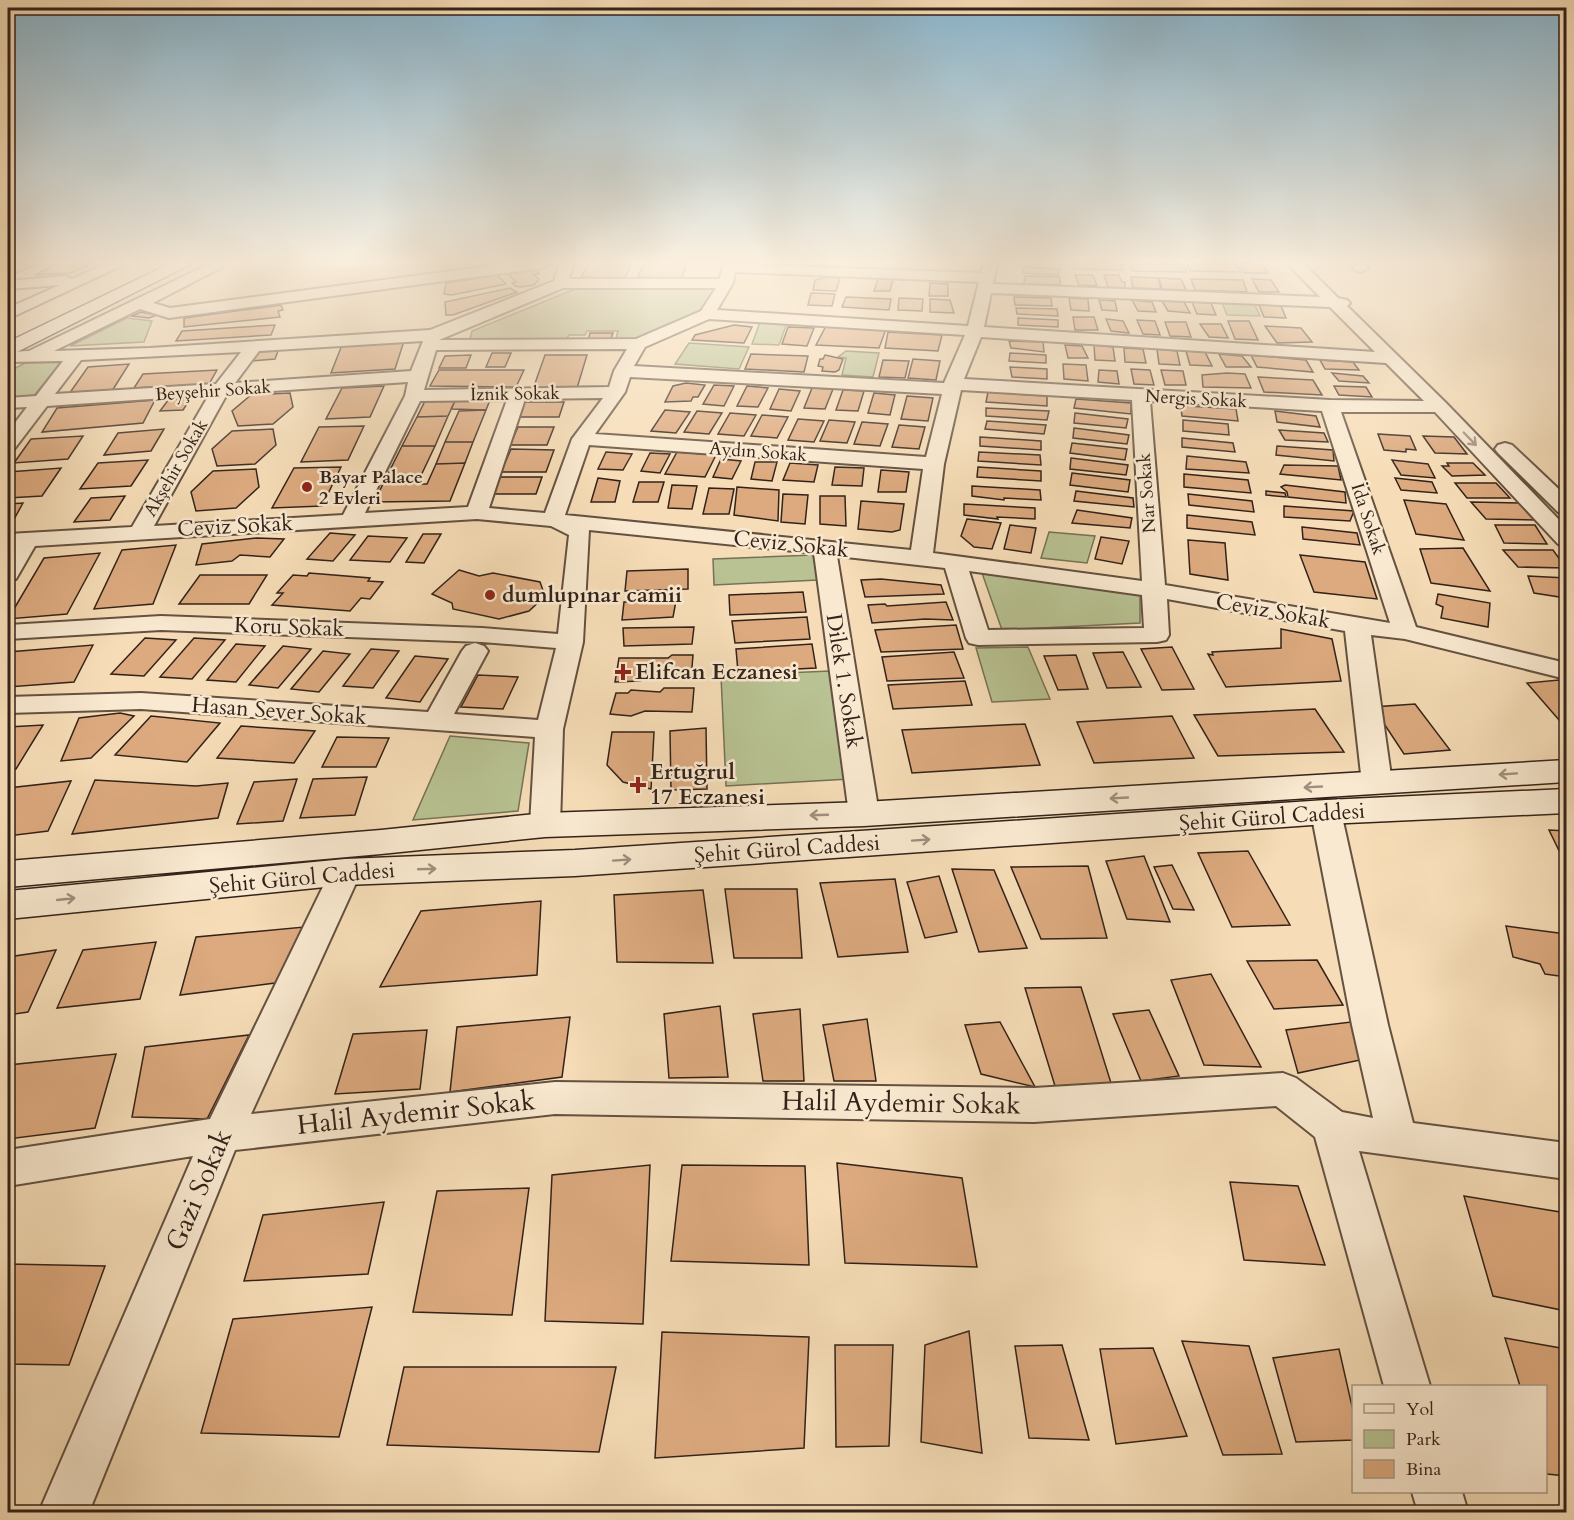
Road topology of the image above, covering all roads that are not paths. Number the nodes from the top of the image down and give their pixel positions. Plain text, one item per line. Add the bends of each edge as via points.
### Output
1 (35, 335) edge
2 (75, 335) edge
3 (158, 335) edge
4 (443, 335) edge
5 (659, 335) edge
6 (973, 335) edge
7 (1048, 335) edge
8 (1366, 335) edge
9 (1388, 335) edge
10 (431, 340) junction
11 (638, 344) junction
12 (254, 346) junction
13 (8, 348) edge
14 (150, 353) junction
15 (30, 356) junction
16 (8, 357) edge
17 (75, 357) junction
18 (1388, 358) junction
19 (8, 368) edge
20 (622, 371) junction
21 (418, 376) junction
22 (952, 386) junction
23 (220, 391) junction
24 (616, 393) junction
25 (518, 394) junction
26 (414, 396) junction
27 (1141, 396) junction
28 (41, 402) junction
29 (8, 403) edge
30 (1330, 406) junction
31 (1440, 407) junction
32 (582, 439) junction
33 (8, 444) edge
34 (934, 464) junction
35 (1566, 507) edge
36 (477, 513) junction
37 (553, 519) junction
38 (351, 520) junction
39 (140, 532) junction
40 (1566, 539) edge
41 (18, 540) edge
42 (824, 547) junction
43 (921, 558) junction
44 (955, 564) junction
45 (8, 574) edge
46 (1154, 590) junction
47 (1357, 626) junction
48 (8, 632) edge
49 (1405, 632) junction
50 (570, 642) junction
51 (475, 651) dead end
52 (1566, 671) edge
53 (8, 705) edge
54 (436, 723) junction
55 (549, 729) junction
56 (1566, 771) edge
57 (1377, 783) junction
58 (1566, 801) edge
59 (1326, 813) junction
60 (864, 814) junction
61 (545, 825) junction
62 (542, 865) junction
63 (345, 872) junction
64 (8, 874) edge
65 (8, 905) edge
66 (1332, 1127) junction
67 (222, 1134) junction
68 (1397, 1138) junction
69 (1566, 1161) edge
70 (8, 1168) edge
71 (1407, 1385) edge
72 (1438, 1493) edge
73 (64, 1512) edge
74 (1443, 1512) edge

1 - 13 main road
2 - 15 street
3 - 14 street
4 - 10 street
5 - 11 street
6 - 22 street
7 - 18 street
8 - 18 street
9 - 35 street
10 - 11 street
10 - 12 street
10 - 21 street
11 - 20 street
12 - 14 street
12 - 23 street, Akşehir Sokak
14 - 17 street
15 - 16 street
15 - 17 street
15 - 19 street
17 - 28 street
18 - 31 street
20 - 22 street, Nergis Sokak
20 - 24 street
21 - 23 street, Beyşehir Sokak
21 - 26 street
22 - 27 street, Nergis Sokak
22 - 34 street
23 - 28 street, Beyşehir Sokak
23 - 39 street, Akşehir Sokak
24 - 25 street, İznik Sokak
24 - 32 street
25 - 26 street, İznik Sokak
25 - 36 street
26 - 38 street
27 - 30 street, Nergis Sokak
27 - 46 street, Nar Sokak
28 - 29 street, Beyşehir Sokak
28 - 33 street
30 - 31 street, Nergis Sokak
30 - 49 street, İda Sokak
31 -> 40 street
32 - 34 street, Aydın Sokak
32 - 37 street
34 - 43 street
36 - 37 street, Ceviz Sokak
36 - 38 street, Ceviz Sokak
37 - 42 street, Ceviz Sokak
37 - 50 street via 580,532
38 - 39 street, Ceviz Sokak
39 - 41 street, Ceviz Sokak
41 - 45 street
42 - 43 street, Ceviz Sokak
42 - 60 street, Dilek 1. Sokak
43 - 44 street, Ceviz Sokak
44 - 46 street, Ceviz Sokak
44 - 46 street, Nar Sokak via 978,638 1157,635
46 - 47 street, Ceviz Sokak
47 - 49 street, Ceviz Sokak
47 - 57 street
48 - 50 street, Koru Sokak via 161,622
49 - 52 street, Ceviz Sokak
50 - 55 street
51 - 54 street
53 - 54 street, Hasan Sever Sokak via 141,701
54 - 55 street, Hasan Sever Sokak
55 - 61 street
56 -> 57 main road, Şehit Gürol Caddesi
57 -> 60 main road, Şehit Gürol Caddesi
58 - 59 main road, Şehit Gürol Caddesi
62 -> 59 main road, Şehit Gürol Caddesi
59 - 68 street
60 -> 61 main road, Şehit Gürol Caddesi
61 - 62 main road
61 - 64 main road, Şehit Gürol Caddesi
63 -> 62 main road, Şehit Gürol Caddesi
65 -> 63 main road, Şehit Gürol Caddesi
63 - 67 street, Gazi Sokak
66 - 67 street, Halil Aydemir Sokak via 1283,1089 1034,1105 555,1098
66 - 68 street, Halil Aydemir Sokak
66 - 71 street
67 - 70 street, Halil Aydemir Sokak
67 - 73 street, Gazi Sokak
68 - 69 street, Halil Aydemir Sokak
72 - 74 street

